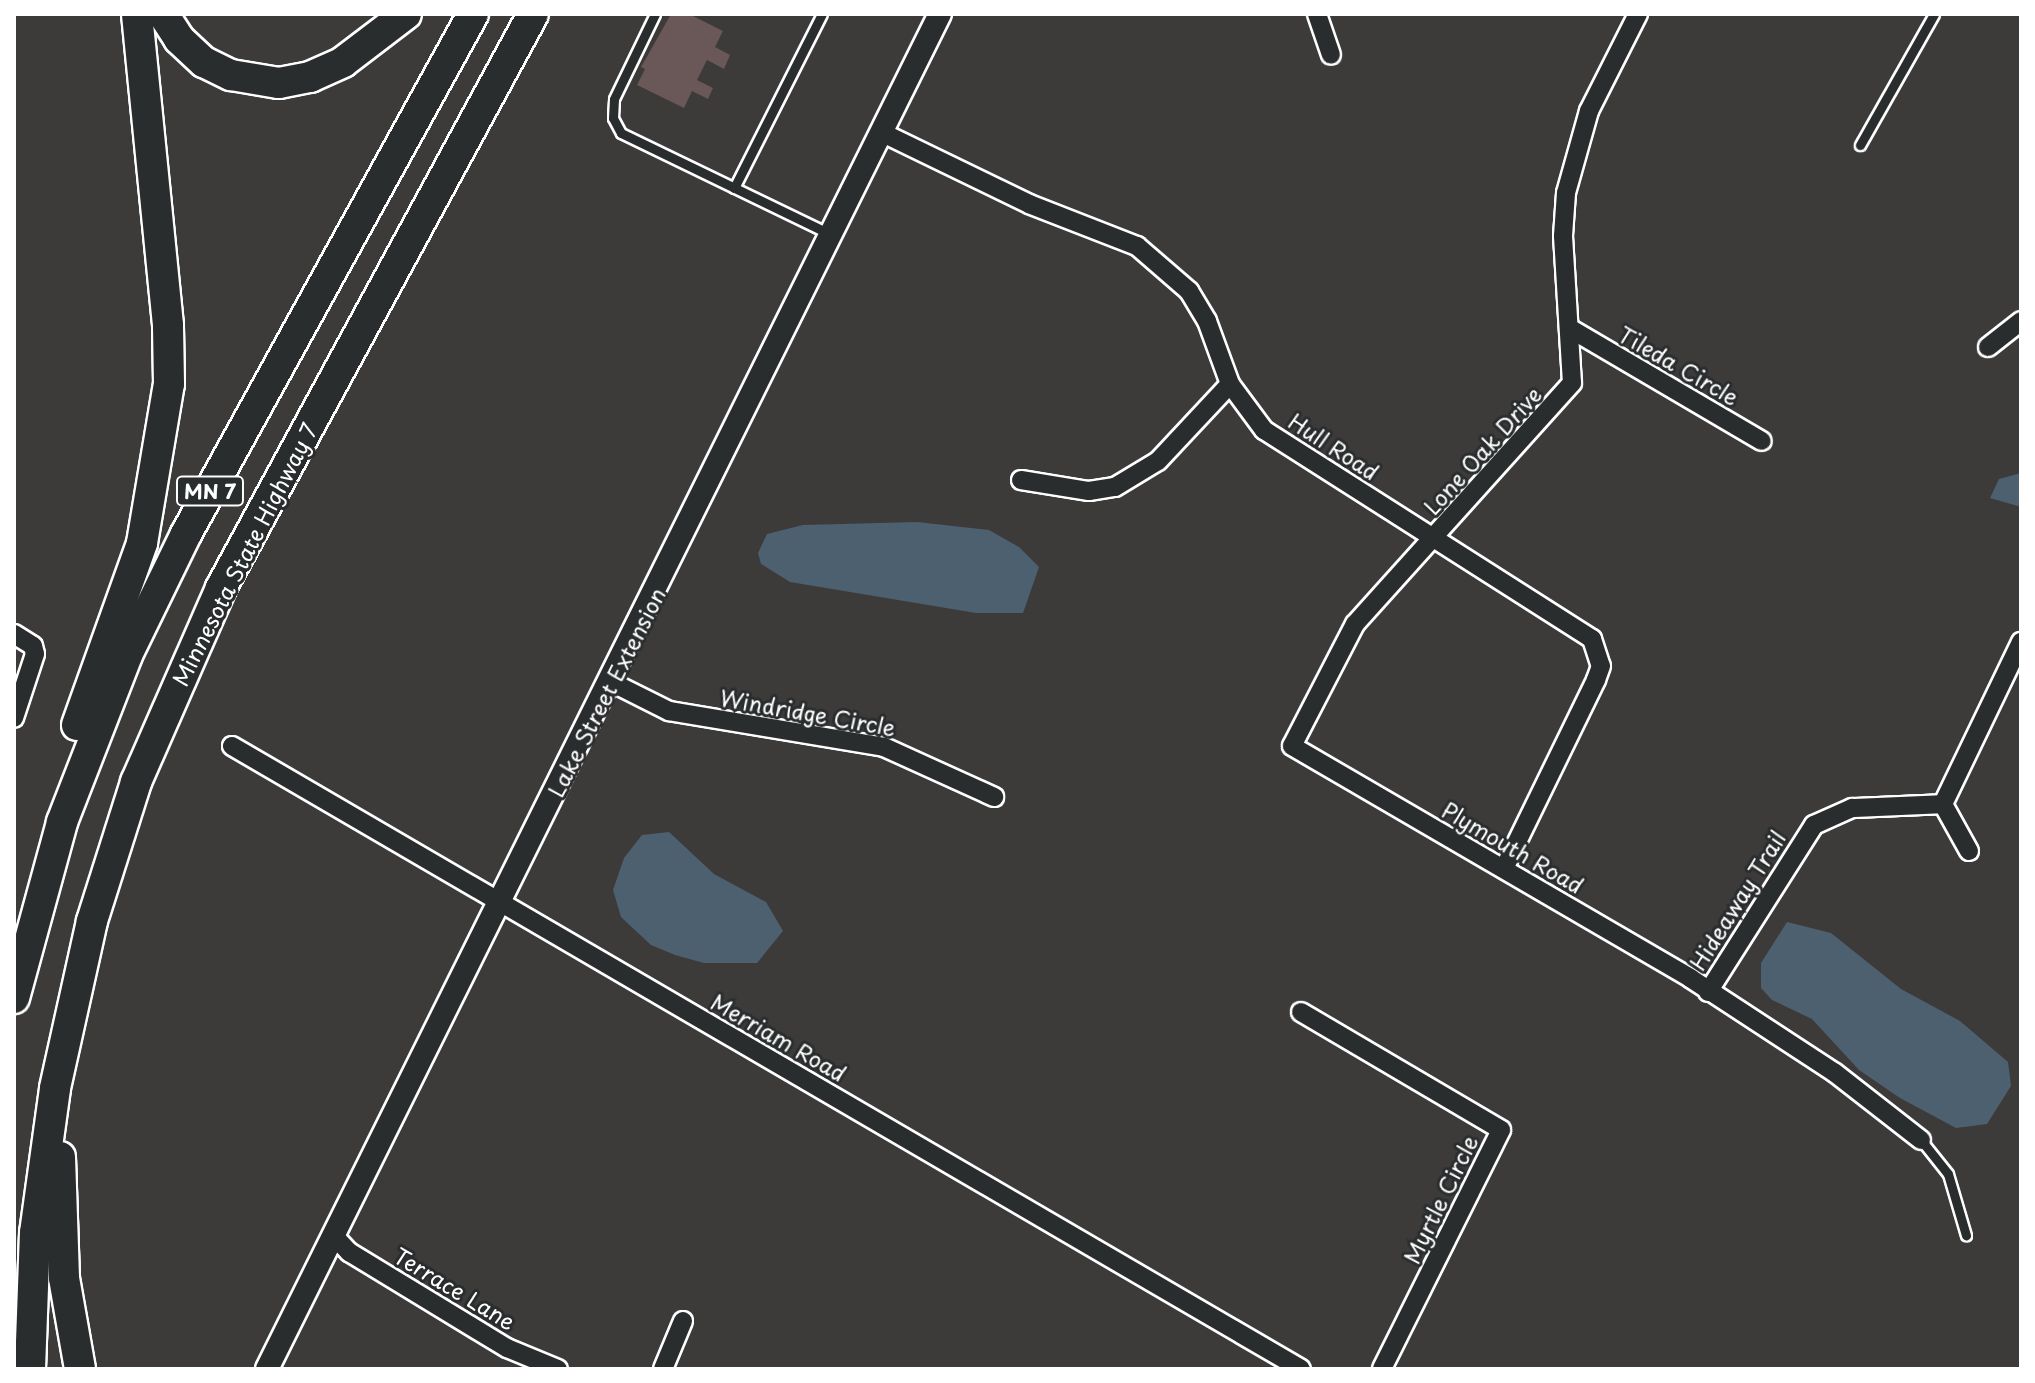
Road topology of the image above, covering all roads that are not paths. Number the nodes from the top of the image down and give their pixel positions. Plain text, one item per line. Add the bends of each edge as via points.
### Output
1 (137, 14) edge
2 (163, 14) edge
3 (406, 14) edge
4 (473, 14) edge
5 (533, 14) edge
6 (545, 14) edge
7 (655, 14) edge
8 (822, 14) edge
9 (1317, 14) edge
10 (1638, 14) edge
11 (1934, 14) edge
12 (938, 15) edge
13 (1331, 55) dead end
14 (883, 133) junction
15 (1860, 145) dead end
16 (457, 158) junction
17 (734, 188) junction
18 (832, 235) junction
19 (2021, 321) edge
20 (1571, 329) junction
21 (1988, 347) dead end
22 (1230, 384) junction
23 (1762, 441) dead end
24 (1021, 480) dead end
25 (1435, 538) junction
26 (14, 634) edge
27 (2021, 642) edge
28 (611, 682) junction
29 (14, 718) edge
30 (232, 746) dead end
31 (1292, 746) joint
32 (994, 797) dead end
33 (1943, 804) junction
34 (1969, 851) dead end
35 (1504, 869) junction
36 (500, 904) junction
37 (16, 985) edge
38 (76, 986) junction
39 (1708, 992) junction
40 (1301, 1012) dead end
41 (1921, 1140) joint
42 (1966, 1235) dead end
43 (335, 1237) junction
44 (683, 1321) dead end
45 (30, 1369) edge
46 (80, 1369) edge
47 (267, 1369) edge
48 (558, 1369) edge
49 (663, 1369) edge
50 (1301, 1369) edge
51 (1382, 1369) edge

1 - 37 highway via 168,325 166,415 142,543 49,814
2 - 3 highway via 179,39 204,62 231,75 279,83 343,62
4 - 37 highway, MN 7 via 138,632 76,779
5 - 16 highway, Minnesota State Highway 7 / MN 7
6 - 16 highway
7 - 17 lane via 614,99 613,118 621,133
8 - 17 lane
9 - 13 street
10 - 20 street, Lone Oak Drive via 1589,111 1572,166 1563,236
11 - 15 lane
12 - 14 street, Lake Street Extension
14 - 18 street, Lake Street Extension
14 - 22 street, Hull Road via 1029,204 1137,246 1165,266 1207,321
16 - 38 highway, Minnesota State Highway 7 / MN 7 via 184,665 110,859
17 - 18 lane
18 - 28 street, Lake Street Extension
19 - 21 street
20 - 23 street, Tileda Circle
20 - 25 street, Lone Oak Drive via 1575,367 1564,396
22 - 24 street via 1158,461 1127,482 1089,491
22 - 25 street, Hull Road via 1264,430
25 - 31 street, Lone Oak Drive via 1355,624
25 - 35 street, Hull Road via 1582,629 1599,651 1596,680
26 - 29 street via 33,646 35,654
27 - 33 street
28 - 32 street, Windridge Circle via 669,711 884,747
28 - 36 street, Lake Street Extension
30 - 36 street, Merriam Road
31 - 35 street, Plymouth Road
33 - 34 street
33 - 39 street, Hideaway Trail via 1852,808 1814,825
35 - 39 street, Plymouth Road
36 - 43 street, Lake Street Extension
36 - 50 street, Merriam Road
38 - 45 highway, Minnesota State Highway 7 / MN 7 via 44,1156
38 - 46 highway via 60,1186 64,1278
39 - 41 street, Plymouth Road via 1835,1073
40 - 51 street, Myrtle Circle via 1501,1130
41 - 42 lane via 1948,1174
43 - 47 street, Lake Street Extension
43 - 48 street, Terrace Lane via 349,1252 507,1348
44 - 49 street

